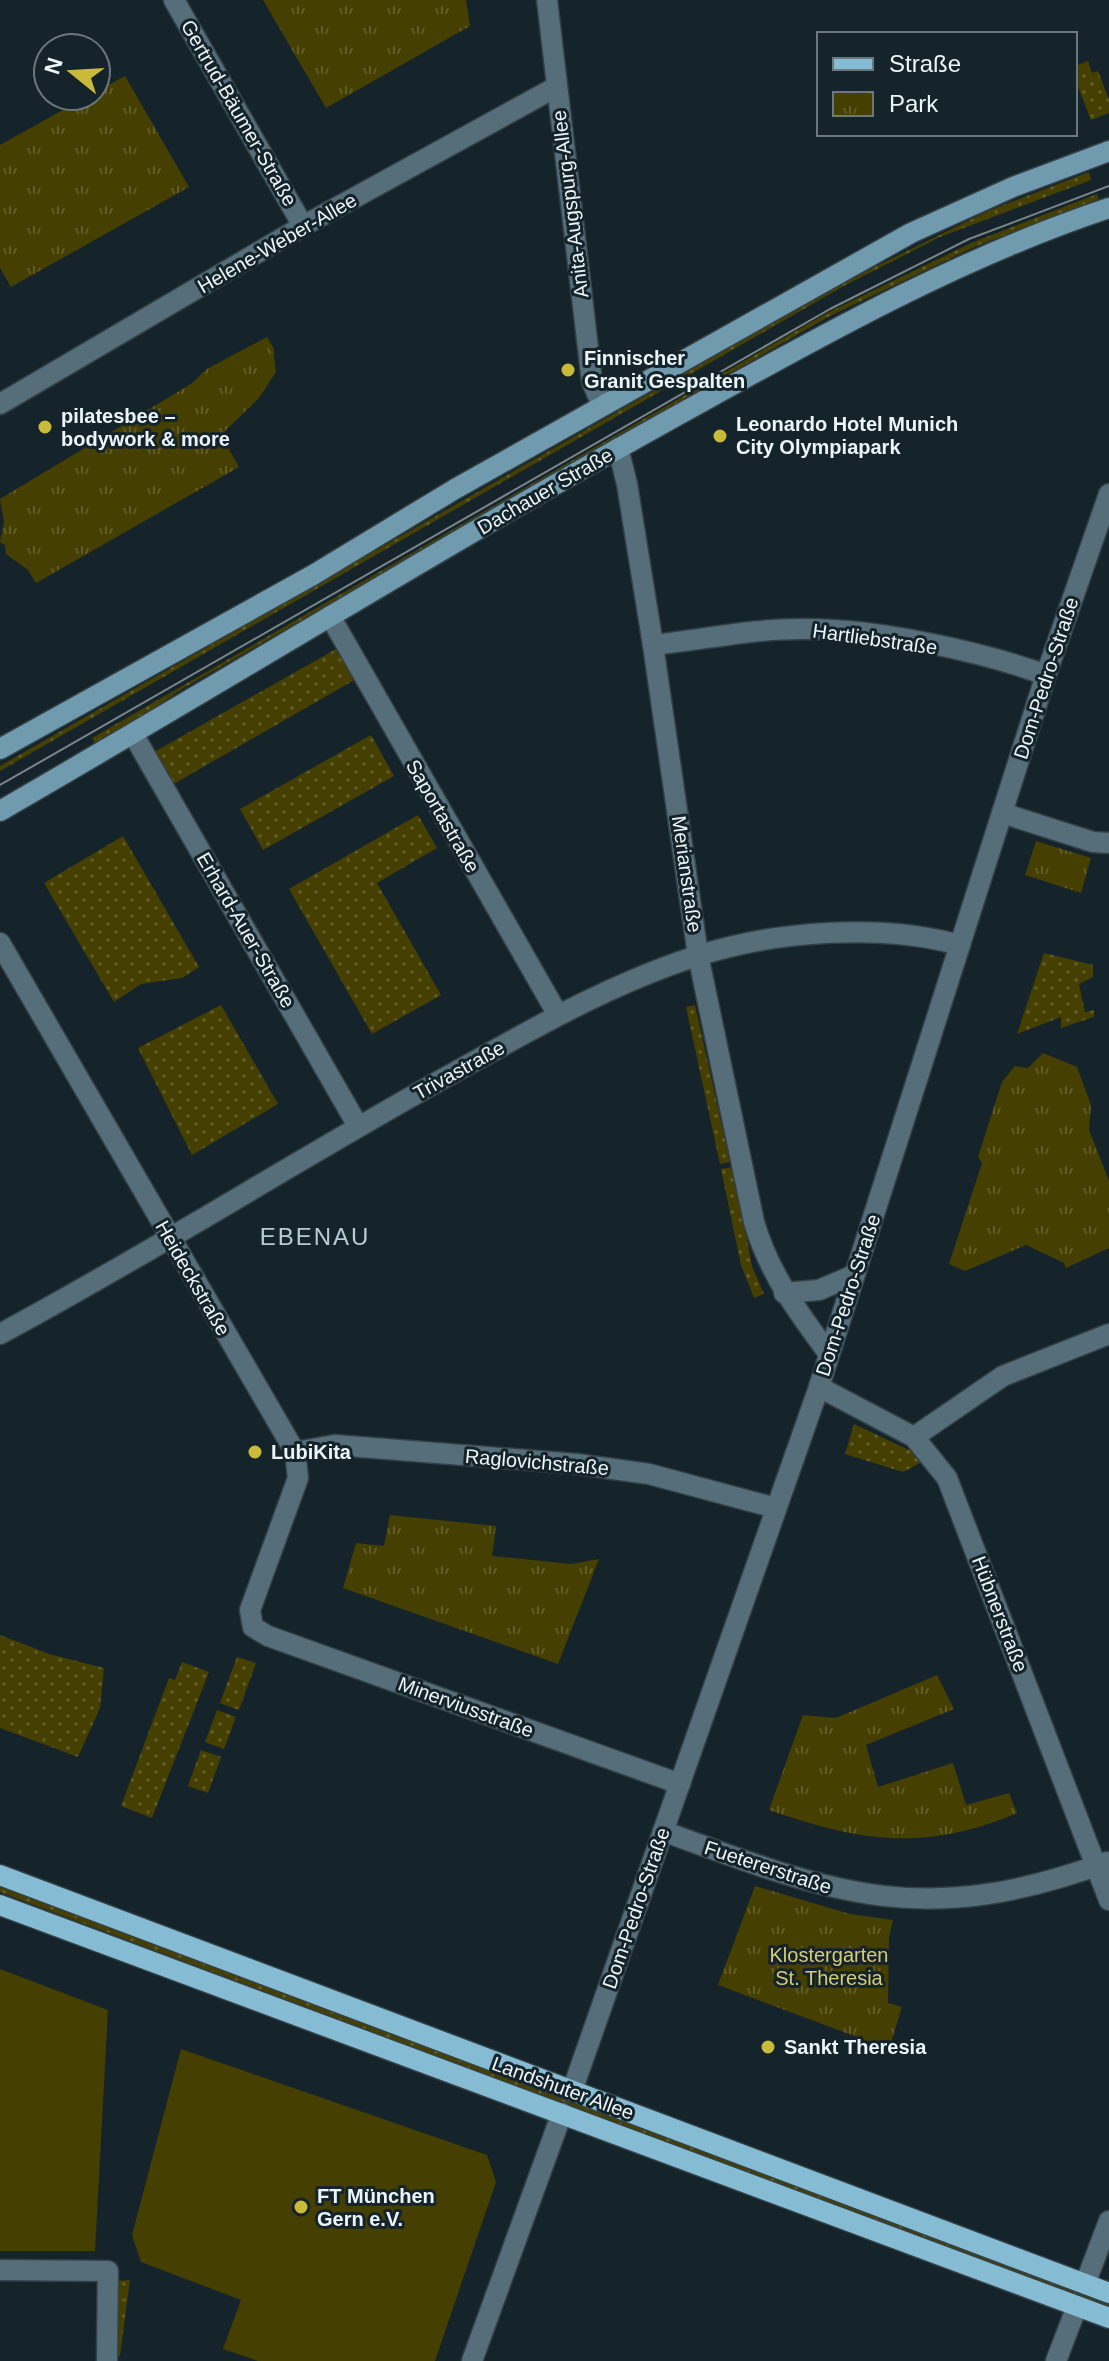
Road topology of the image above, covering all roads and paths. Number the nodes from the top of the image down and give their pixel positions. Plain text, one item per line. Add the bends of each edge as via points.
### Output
1 (174, 0) edge
2 (547, 0) edge
3 (556, 87) junction
4 (1109, 151) edge
5 (1109, 208) edge
6 (303, 226) junction
7 (0, 404) edge
8 (602, 405) junction
9 (618, 448) junction
10 (1109, 494) edge
11 (330, 616) junction
12 (653, 645) junction
13 (1046, 675) junction
14 (133, 734) junction
15 (0, 749) edge
16 (0, 811) edge
17 (1002, 813) junction
18 (1109, 843) edge
19 (0, 943) edge
20 (960, 945) junction
21 (698, 955) junction
22 (558, 1015) junction
23 (358, 1126) junction
24 (169, 1239) junction
25 (854, 1275) junction
26 (784, 1293) junction
27 (0, 1334) edge
28 (1109, 1334) edge
29 (829, 1354) junction
30 (819, 1387) junction
31 (914, 1437) junction
32 (295, 1452) junction
33 (776, 1508) junction
34 (680, 1784) junction
35 (663, 1831) junction
36 (0, 1864) edge
37 (1103, 1864) edge
38 (0, 1875) edge
39 (34, 1887) junction
40 (1109, 1900) edge
41 (0, 1905) edge
42 (572, 2091) junction
43 (562, 2113) junction
44 (1109, 2221) edge
45 (0, 2270) edge
46 (1085, 2284) junction
47 (1109, 2293) edge
48 (1077, 2306) junction
49 (1109, 2318) edge
50 (107, 2361) edge
51 (472, 2361) edge
52 (1056, 2361) edge

1 - 6 street, Gertrud-Bäumer-Straße
2 - 3 street, Anita-Augspurg-Allee
3 - 6 street, Helene-Weber-Allee
3 - 8 street, Anita-Augspurg-Allee via 592,382
4 - 8 main road via 911,233
5 - 9 main road, Dachauer Straße via 958,267
6 - 7 street, Helene-Weber-Allee
8 - 15 main road via 313,575
9 - 11 main road, Dachauer Straße
9 - 12 street, Merianstraße
10 - 13 street, Dom-Pedro-Straße
11 - 14 main road, Dachauer Straße
11 - 22 street, Saportastraße
12 - 13 street, Hartliebstraße via 806,628 895,639
12 - 21 street, Merianstraße
13 - 17 street, Dom-Pedro-Straße
14 - 16 main road, Dachauer Straße
14 - 23 street, Erhard-Auer-Straße
17 - 18 street
17 - 20 street, Dom-Pedro-Straße
19 - 24 street, Heideckstraße
20 - 21 street, Trivastraße via 913,933 853,933 785,938
20 - 25 street, Dom-Pedro-Straße
21 - 22 street, Trivastraße
21 - 26 street, Merianstraße via 754,1222
22 - 23 street, Trivastraße
23 - 24 street, Trivastraße
24 - 27 street, Trivastraße
24 - 32 street, Heideckstraße
25 - 26 street via 819,1290
25 - 29 street, Dom-Pedro-Straße
26 - 29 street, Merianstraße
28 - 31 street via 1003,1376
29 - 30 street, Dom-Pedro-Straße
30 - 31 street, Hübnerstraße
30 - 33 street, Dom-Pedro-Straße
31 - 37 street, Hübnerstraße via 947,1478
32 - 33 street, Raglovichstraße via 335,1445 577,1464 649,1474
32 - 34 street, Minerviusstraße via 298,1478 250,1610 253,1627
33 - 34 street, Dom-Pedro-Straße
34 - 35 street, Dom-Pedro-Straße
35 - 37 street, Fuetererstraße via 791,1879 903,1900 1004,1894
35 - 42 street, Dom-Pedro-Straße
36 - 39 main road, Landshuter Allee
37 - 40 street, Hübnerstraße
38 - 39 main road, Landshuter Allee
39 - 42 main road, Landshuter Allee
41 - 43 main road, Landshuter Allee
42 - 46 main road, Landshuter Allee
43 - 48 main road, Landshuter Allee
43 - 51 street
44 - 46 street
45 - 50 street via 108,2271
46 - 47 main road, Landshuter Allee
48 - 49 main road, Landshuter Allee
48 - 52 street

